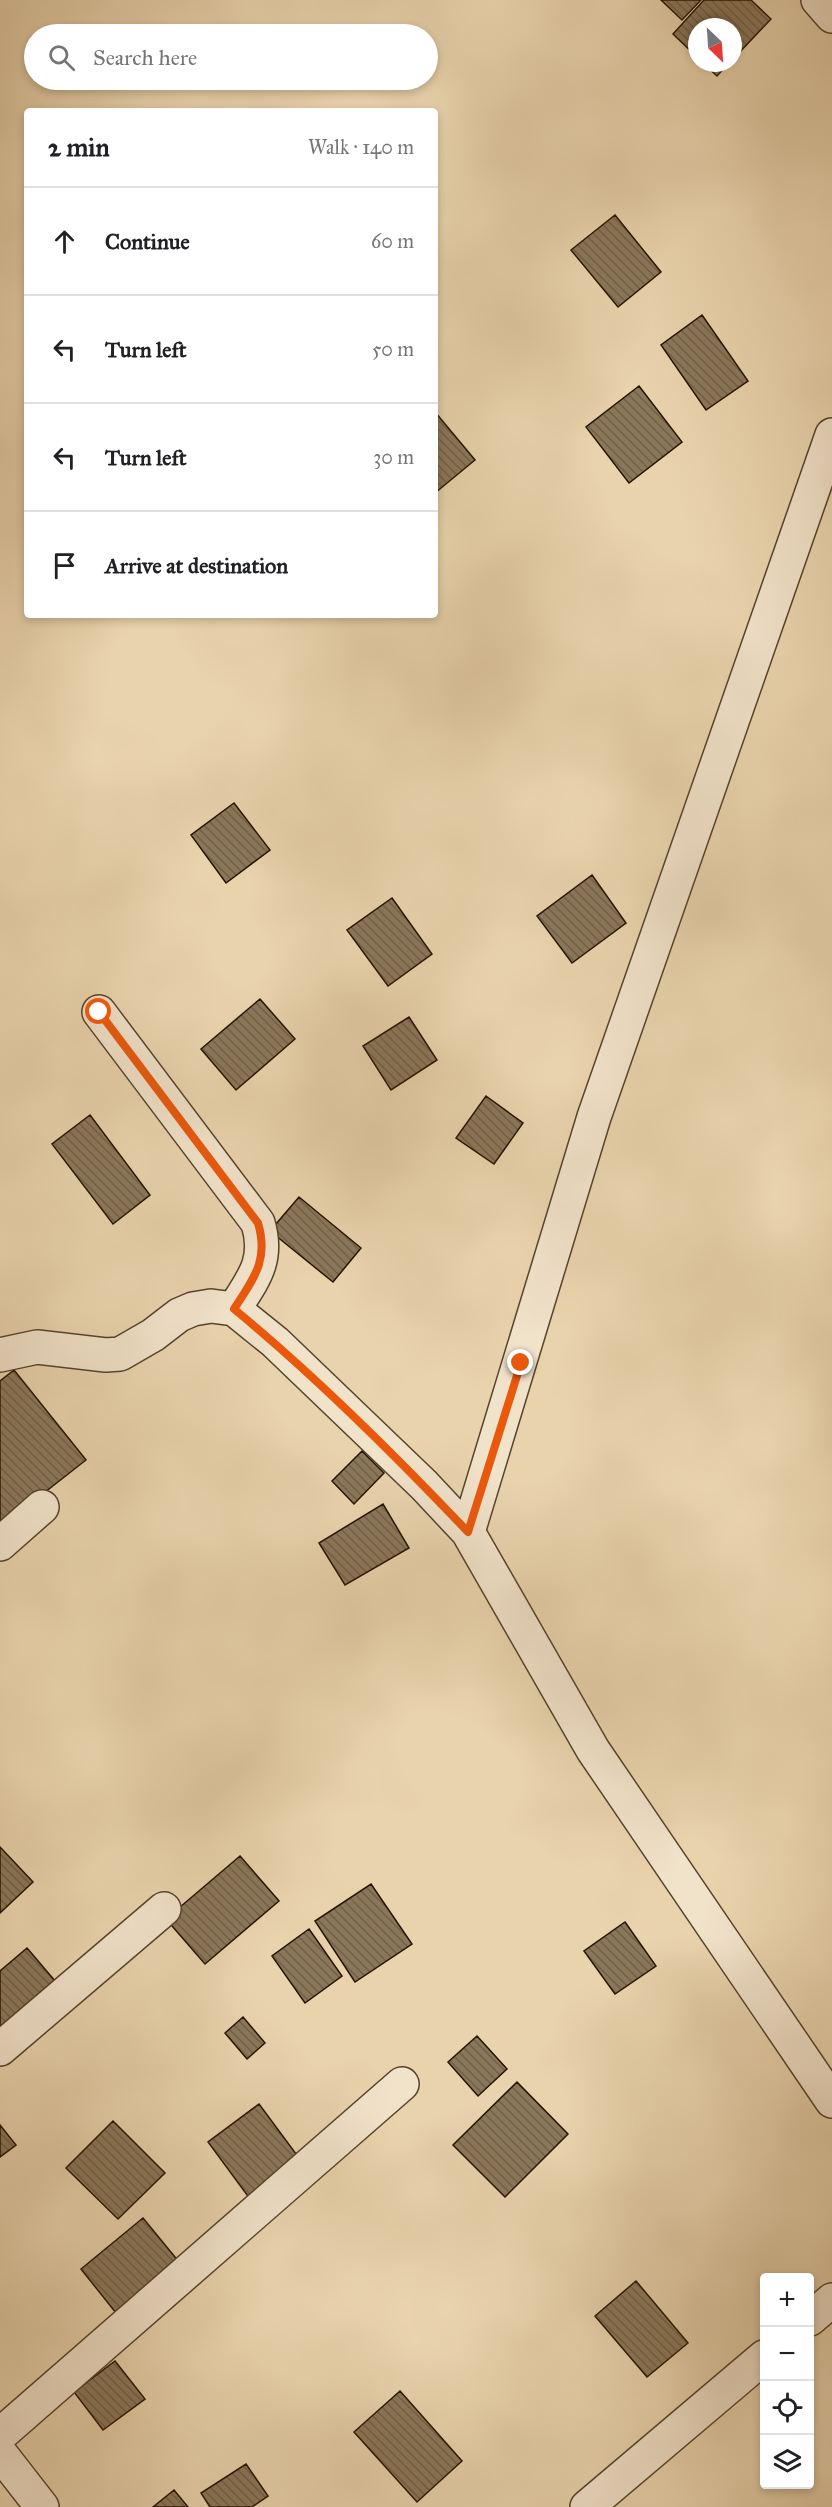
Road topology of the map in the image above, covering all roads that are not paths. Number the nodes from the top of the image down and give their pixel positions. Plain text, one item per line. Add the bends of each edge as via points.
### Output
1 (818, 0) edge
2 (832, 16) edge
3 (832, 435) edge
4 (99, 1012) dead end
5 (234, 1309) junction
6 (0, 1355) edge
7 (42, 1507) dead end
8 (468, 1532) junction
9 (0, 1544) edge
10 (164, 1910) dead end
11 (0, 2049) edge
12 (402, 2084) dead end
13 (832, 2101) edge
14 (832, 2300) edge
15 (814, 2316) edge
16 (760, 2361) edge
17 (0, 2435) edge
18 (0, 2454) edge
19 (42, 2507) edge
20 (587, 2507) edge

1 - 2 street
3 - 8 street via 594,1117
4 - 5 street via 258,1223 263,1240 262,1258
5 - 6 street via 193,1309 120,1354 37,1347
5 - 8 street via 275,1342
7 - 9 street
8 - 13 street via 593,1750
10 - 11 street
12 - 17 street
14 - 15 street
16 - 20 street
18 - 19 street

